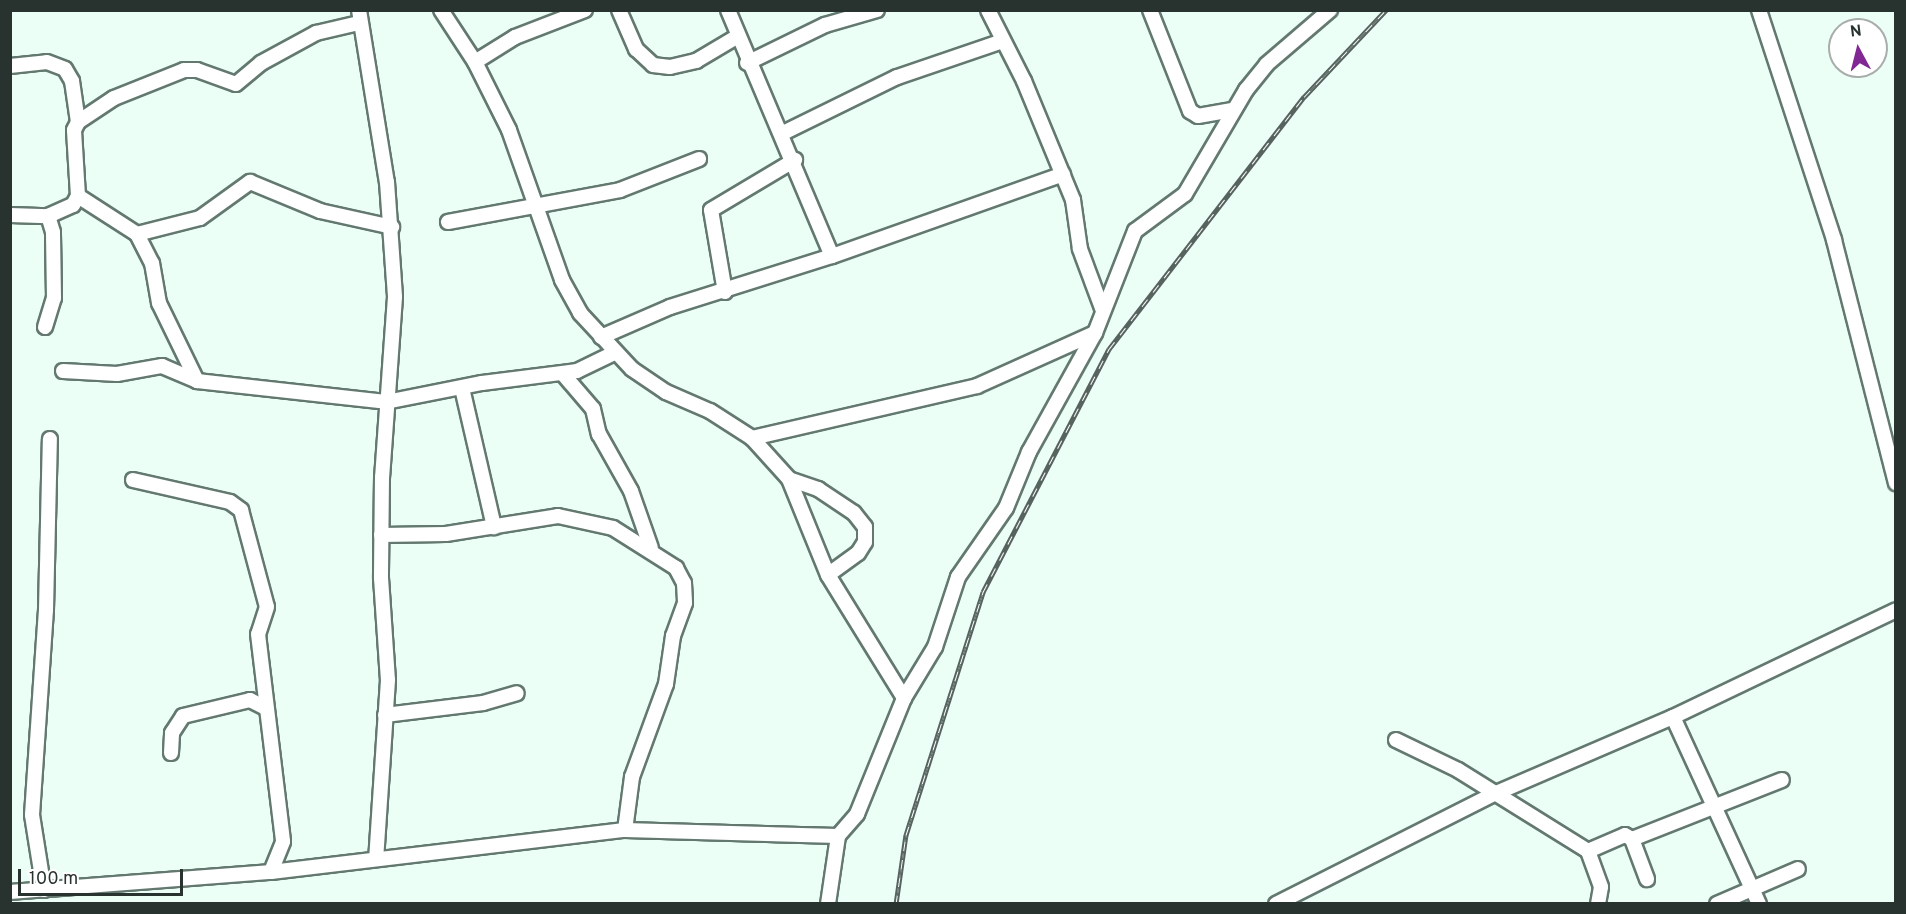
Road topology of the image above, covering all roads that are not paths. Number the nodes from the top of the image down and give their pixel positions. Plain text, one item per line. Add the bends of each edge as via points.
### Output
1 (441, 10) edge
2 (585, 10) edge
3 (619, 10) edge
4 (728, 10) edge
5 (877, 10) edge
6 (987, 10) edge
7 (1150, 10) edge
8 (1330, 10) edge
9 (1759, 10) edge
10 (359, 17) edge
11 (738, 36) junction
12 (1003, 41) junction
13 (475, 62) junction
14 (747, 63) junction
15 (10, 66) edge
16 (1233, 110) junction
17 (78, 122) junction
18 (783, 133) junction
19 (699, 159) dead end
20 (795, 160) junction
21 (1063, 174) junction
22 (78, 196) junction
23 (539, 208) junction
24 (10, 215) edge
25 (48, 216) junction
26 (448, 222) dead end
27 (392, 227) junction
28 (137, 234) junction
29 (832, 256) junction
30 (725, 292) junction
31 (1102, 308) junction
32 (45, 327) dead end
33 (1095, 333) junction
34 (601, 337) junction
35 (614, 352) junction
36 (63, 371) dead end
37 (563, 374) junction
38 (197, 381) junction
39 (462, 388) junction
40 (386, 402) junction
41 (752, 438) junction
42 (50, 439) dead end
43 (789, 479) junction
44 (133, 480) dead end
45 (1896, 483) edge
46 (494, 526) junction
47 (381, 535) junction
48 (651, 548) junction
49 (828, 575) junction
50 (1896, 610) edge
51 (517, 693) dead end
52 (904, 698) junction
53 (264, 707) junction
54 (385, 715) junction
55 (1673, 717) junction
56 (1396, 740) dead end
57 (171, 753) dead end
58 (1782, 780) dead end
59 (1494, 794) junction
60 (1713, 808) junction
61 (625, 830) junction
62 (838, 836) junction
63 (1632, 839) junction
64 (1587, 850) junction
65 (376, 859) junction
66 (1798, 869) dead end
67 (271, 872) junction
68 (1647, 879) dead end
69 (1753, 886) junction
70 (44, 890) junction
71 (10, 892) edge
72 (828, 903) edge
73 (1276, 903) edge
74 (1598, 903) edge
75 (1717, 903) edge
76 (1759, 903) edge

1 - 13 street
2 - 13 street via 515,37
3 - 11 street via 636,49 653,65 670,67 696,61
4 - 11 street
5 - 14 street via 825,25
6 - 12 street
7 - 16 street via 1190,111 1198,116
8 - 16 street via 1267,64
9 - 45 street via 1834,240
10 - 17 street via 316,33 261,63 236,84 197,69 184,70 114,98
10 - 27 street
11 - 14 street
12 - 18 street via 897,77
12 - 21 street
13 - 23 street
14 - 18 street
15 - 17 street via 47,62 65,69 72,81
16 - 31 street via 1185,194 1135,231
17 - 22 street via 74,130
18 - 20 street
19 - 23 street via 620,190
20 - 29 street
20 - 30 street via 711,210
21 - 29 street
21 - 31 street via 1077,212 1084,261
22 - 25 street via 61,213
22 - 28 street
23 - 26 street
23 - 34 street via 562,280
24 - 25 street
25 - 32 street via 53,232 54,298
27 - 28 street via 348,220 250,182 201,218
27 - 40 street via 394,319
28 - 38 street via 152,263 159,303
29 - 30 street
30 - 34 street via 670,307
31 - 33 street
33 - 41 street via 977,386
33 - 52 street via 1029,452 1006,508 958,577 935,647
34 - 35 street
35 - 37 street
35 - 41 street via 666,392 710,411
36 - 38 street via 117,374 162,366
37 - 39 street
37 - 48 street via 593,409 599,434 631,491
38 - 40 street
39 - 40 street
39 - 46 street
40 - 47 street
41 - 43 street
42 - 70 street via 46,610 32,815
43 - 49 street
43 - 49 street via 818,489 854,513 865,527 865,542 858,553
44 - 53 street via 230,502 241,510 266,591 267,607 258,634
46 - 47 street via 446,534
46 - 48 street via 542,517 588,519
47 - 54 street via 388,680
48 - 61 street via 680,574 685,603 673,636 666,684 632,777
49 - 52 street
50 - 55 street
51 - 54 street via 483,703
52 - 62 street via 857,814
53 - 57 street via 250,700 183,716 172,733
53 - 67 street via 283,842
54 - 65 street
55 - 59 street
55 - 60 street
56 - 59 street via 1458,770
58 - 60 street
59 - 64 street
59 - 73 street
60 - 63 street
60 - 69 street
61 - 62 street
61 - 65 street
62 - 72 street
63 - 64 street via 1622,835
63 - 68 street
64 - 74 street via 1601,887
65 - 67 street
66 - 69 street
67 - 70 street
69 - 75 street
69 - 76 street
70 - 71 street

